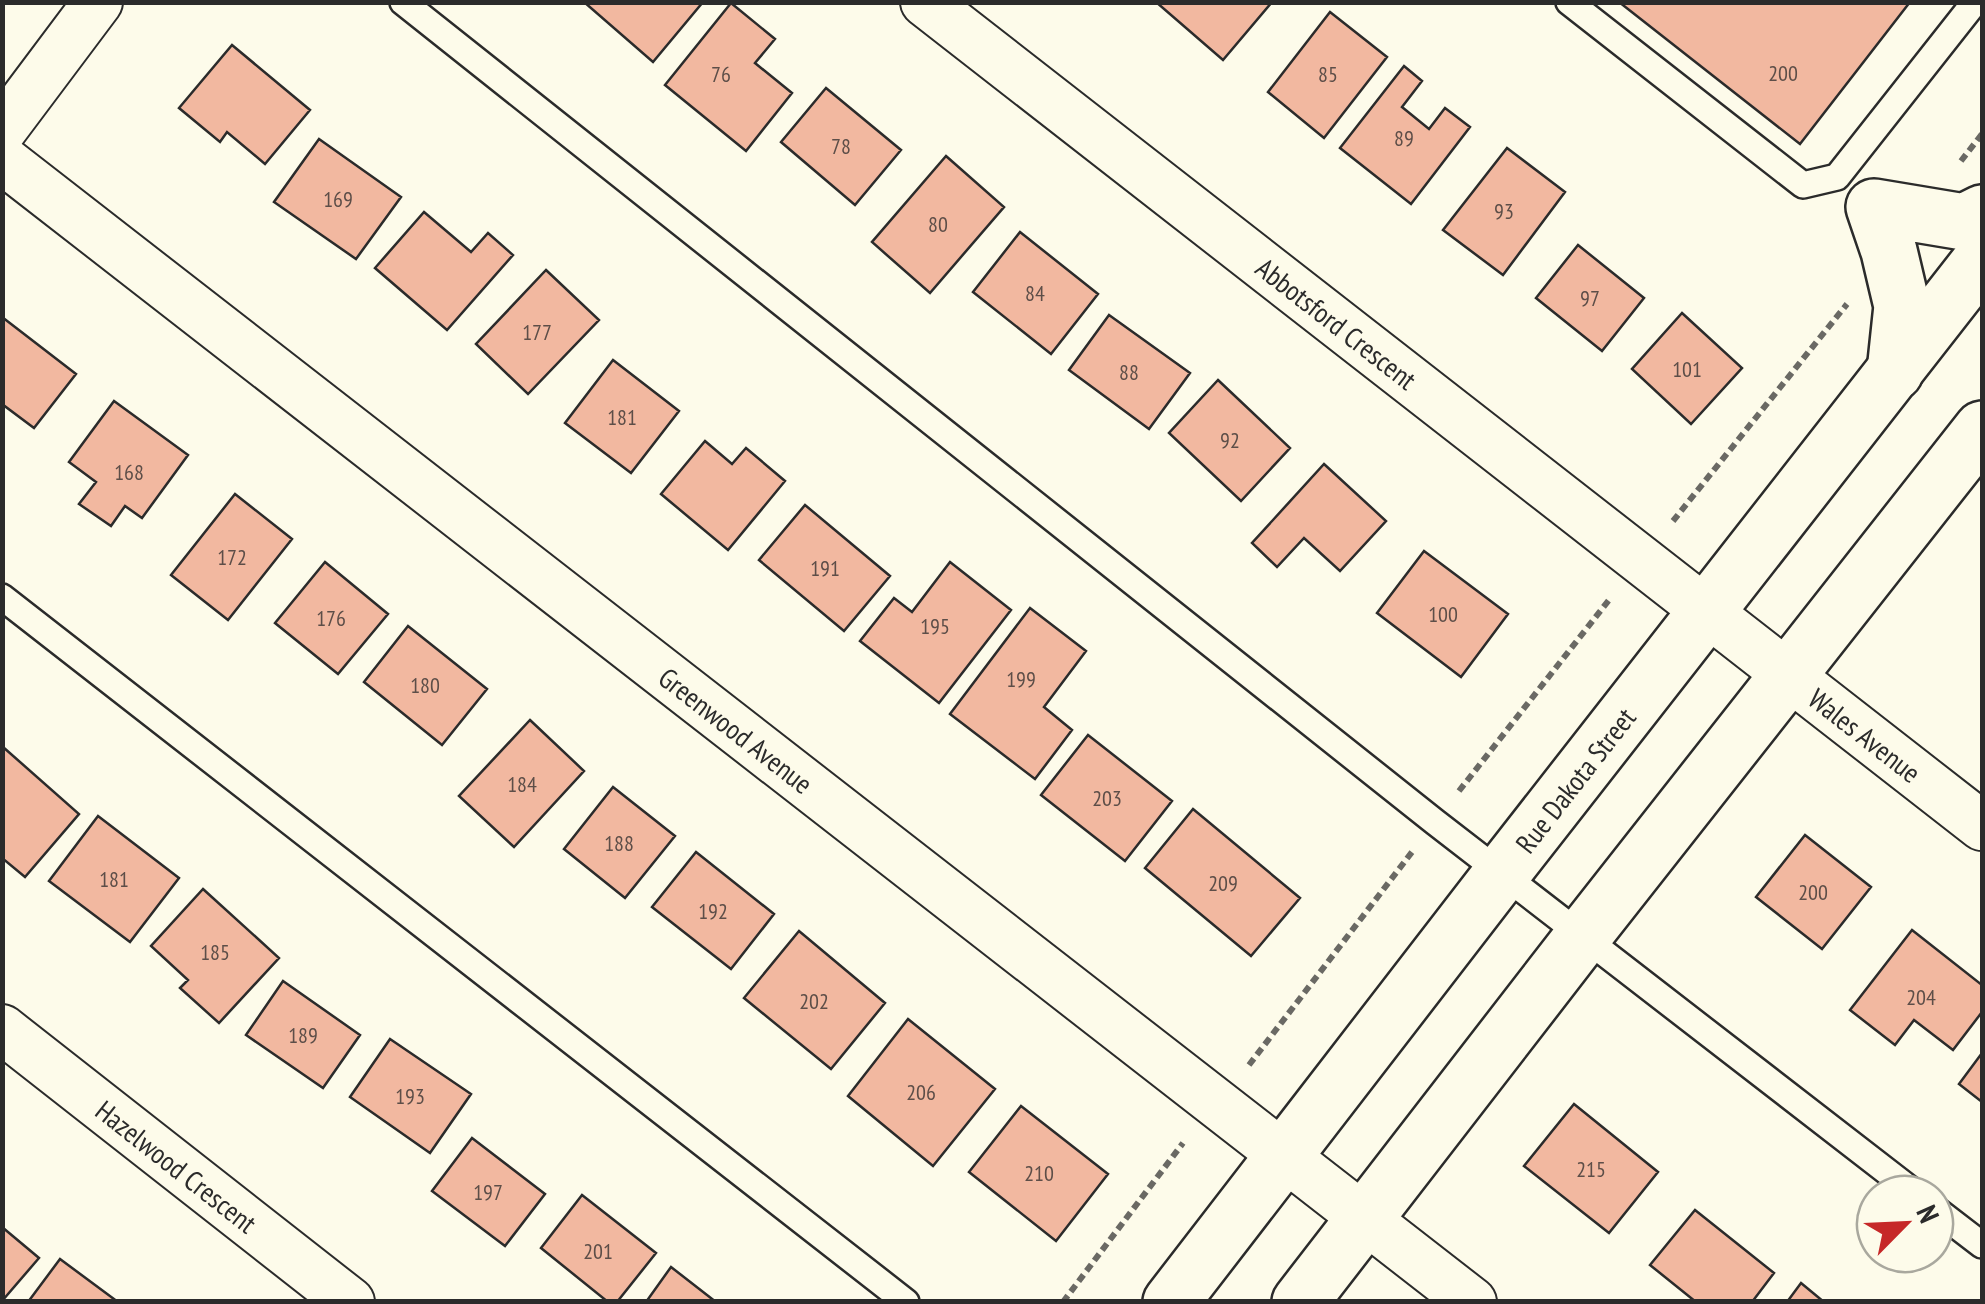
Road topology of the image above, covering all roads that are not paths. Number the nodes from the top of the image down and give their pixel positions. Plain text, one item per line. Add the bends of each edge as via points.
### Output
1 (98, 2) edge
2 (403, 2) edge
3 (925, 2) edge
4 (1570, 2) edge
5 (1975, 2) edge
6 (2, 130) edge
7 (2, 159) edge
8 (1855, 192) junction
9 (1982, 213) edge
10 (1982, 259) edge
11 (1895, 372) junction
12 (1982, 429) edge
13 (2, 597) edge
14 (1748, 644) junction
15 (1982, 826) edge
16 (1502, 873) junction
17 (1582, 936) junction
18 (2, 1029) edge
19 (1284, 1156) junction
20 (1890, 1174) edge
21 (1365, 1218) junction
22 (1955, 1225) edge
23 (1982, 1246) edge
24 (350, 1302) edge
25 (906, 1302) edge
26 (1171, 1302) edge
27 (1300, 1302) edge
28 (1472, 1302) edge

1 - 6 street
2 - 16 lane
3 - 14 street, Abbotsford Crescent
4 - 8 lane via 1803,185
5 - 8 lane
7 - 19 street, Greenwood Avenue
8 - 9 main road via 1964,222
8 - 11 main road via 1889,251 1902,306
10 - 11 main road, Rue Dakota Street
11 - 14 main road, Rue Dakota Street
12 - 14 main road, Rue Dakota Street
13 - 25 lane
14 - 15 street, Wales Avenue
14 - 16 main road, Rue Dakota Street
14 - 17 main road, Rue Dakota Street
16 - 17 lane
16 - 19 main road, Rue Dakota Street
17 - 20 lane
17 - 21 main road, Rue Dakota Street
18 - 24 street, Hazelwood Crescent
19 - 21 street, Greenwood Avenue
19 - 26 main road, Rue Dakota Street
21 - 27 main road, Rue Dakota Street
21 - 28 street, Greenwood Avenue
22 - 23 lane

